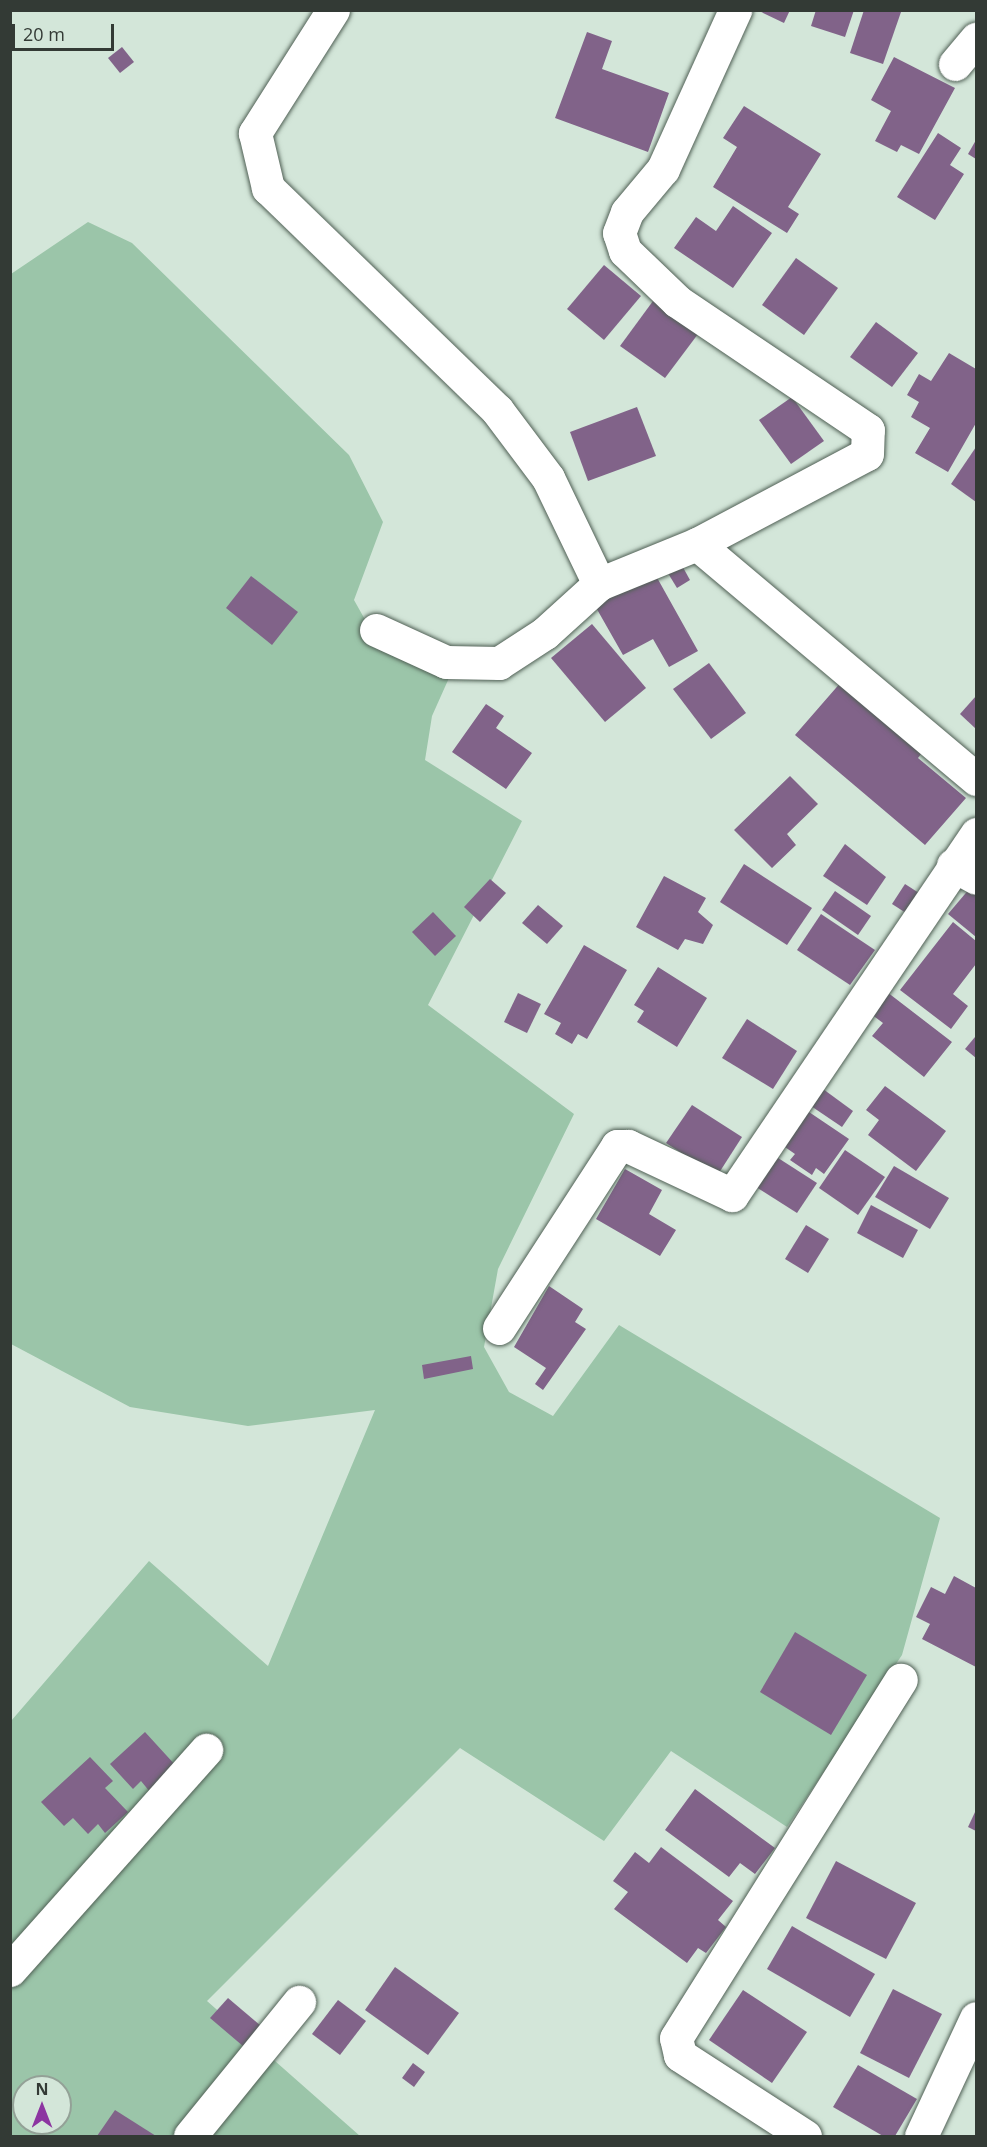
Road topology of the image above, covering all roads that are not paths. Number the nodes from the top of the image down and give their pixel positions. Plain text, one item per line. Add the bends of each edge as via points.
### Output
1 (333, 10) edge
2 (735, 10) edge
3 (976, 39) edge
4 (955, 64) dead end
5 (697, 544) junction
6 (599, 584) junction
7 (376, 630) dead end
8 (976, 779) edge
9 (976, 834) edge
10 (965, 872) edge
11 (499, 1328) dead end
12 (901, 1680) dead end
13 (206, 1750) dead end
14 (10, 1970) edge
15 (299, 2002) dead end
16 (976, 2018) edge
17 (190, 2136) edge
18 (805, 2136) edge
19 (921, 2136) edge

1 - 6 street via 255,133 268,188 497,410 548,477
2 - 5 street via 663,169 627,212 619,233 625,251 677,301 868,430 872,442 867,454
3 - 4 street
5 - 6 street
5 - 8 street
6 - 7 street via 545,633 499,663 446,662
9 - 10 street
10 - 11 street via 732,1195 628,1146 617,1146
12 - 18 street via 676,2038 680,2055
13 - 14 street
15 - 17 street
16 - 19 street

